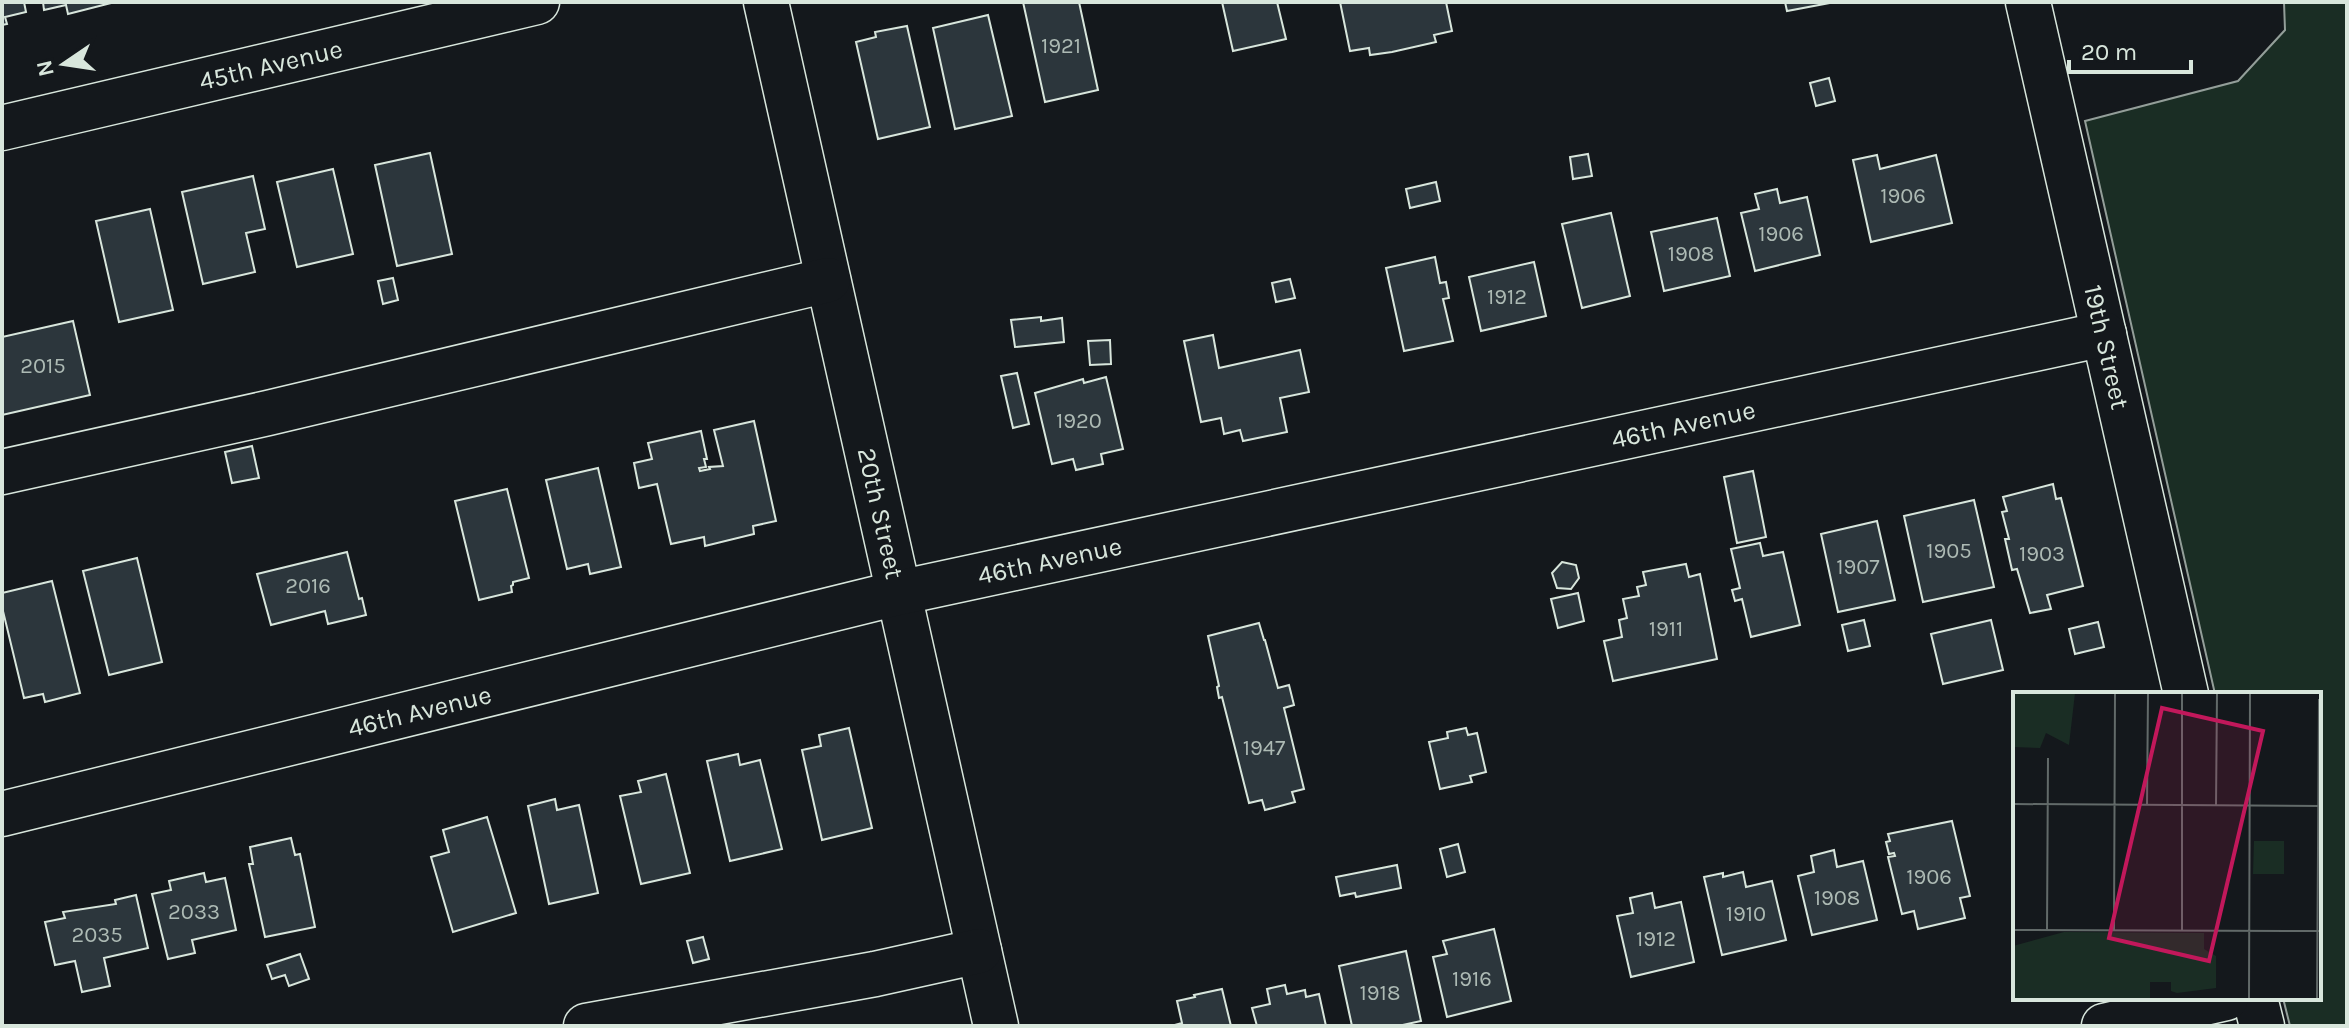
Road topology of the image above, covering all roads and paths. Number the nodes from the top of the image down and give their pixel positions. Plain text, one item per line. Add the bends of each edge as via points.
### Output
1 (537, 2) edge
2 (766, 2) edge
3 (2028, 2) edge
4 (2, 128) edge
5 (828, 280) junction
6 (2104, 334) junction
7 (2, 472) edge
8 (898, 593) junction
9 (2186, 692) edge
10 (2, 814) edge
11 (979, 951) junction
12 (2217, 1000) edge
13 (2256, 1000) edge
14 (586, 1026) edge
15 (996, 1026) edge
16 (2104, 1026) edge
17 (2262, 1026) edge

1 - 4 street, 45th Avenue
2 - 5 street, 20th Street
3 - 6 street, 19th Street
5 - 7 street
5 - 8 street, 20th Street
6 - 8 street, 46th Avenue
6 - 9 street, 19th Street
8 - 10 street, 46th Avenue
8 - 11 street, 20th Street
11 - 14 street
11 - 15 street, 20th Street
12 - 16 street
13 - 17 street

